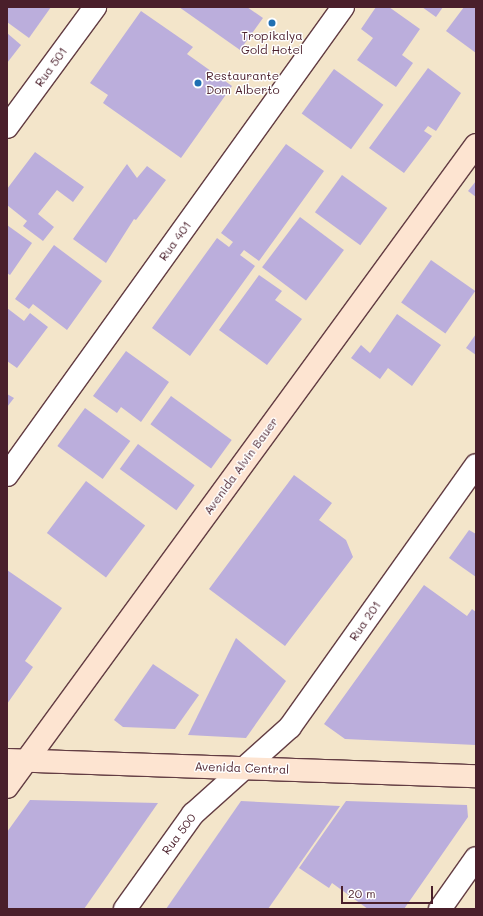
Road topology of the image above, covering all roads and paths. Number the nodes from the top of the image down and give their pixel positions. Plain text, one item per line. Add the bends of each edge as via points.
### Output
1 (96, 7) edge
2 (343, 7) edge
3 (7, 127) edge
4 (476, 145) edge
5 (476, 466) edge
6 (7, 475) edge
7 (16, 761) edge
8 (244, 768) junction
9 (476, 776) edge
10 (7, 787) edge
11 (476, 858) edge
12 (125, 909) edge
13 (440, 909) edge

1 - 3 street, Rua 501
2 - 6 street, Rua 401
4 - 7 main road, Avenida Alvin Bauer
5 - 8 street, Rua 201 via 290,727
7 - 8 main road, Avenida Central
7 - 10 main road, Avenida Alvin Bauer
8 - 9 main road, Avenida Central
8 - 12 street, Rua 500 via 193,814
11 - 13 street

